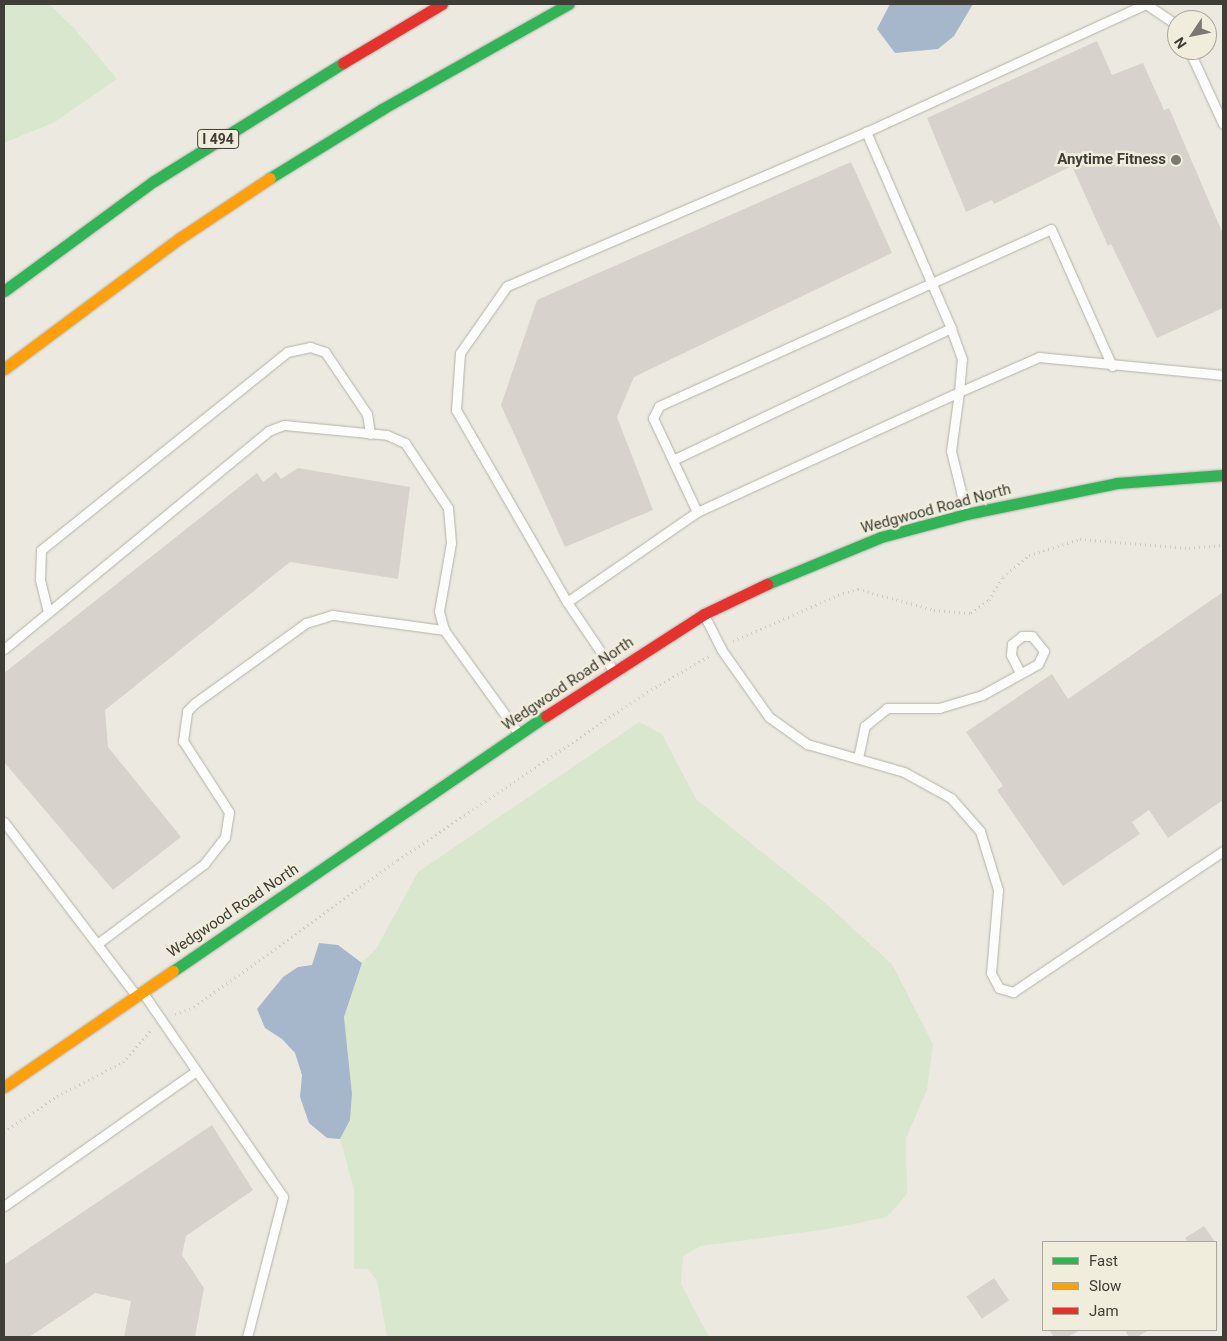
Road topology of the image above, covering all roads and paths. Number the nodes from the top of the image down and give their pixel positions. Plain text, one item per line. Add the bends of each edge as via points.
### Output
1 (442, 4) edge
2 (568, 4) edge
3 (1167, 18) edge
4 (1194, 60) edge
5 (1223, 124) edge
6 (866, 132) junction
7 (934, 282) junction
8 (4, 290) edge
9 (951, 328) junction
10 (1112, 366) junction
11 (4, 369) edge
12 (1223, 375) edge
13 (959, 392) junction
14 (370, 434) junction
15 (673, 460) junction
16 (1223, 475) edge
17 (697, 512) junction
18 (966, 514) junction
19 (1223, 545) edge
20 (568, 602) junction
21 (48, 612) junction
22 (704, 614) junction
23 (444, 630) junction
24 (4, 649) edge
25 (721, 649) junction
26 (613, 670) junction
27 (1020, 673) dead end
28 (519, 734) junction
29 (858, 758) junction
30 (4, 822) edge
31 (1223, 851) edge
32 (97, 944) junction
33 (139, 993) junction
34 (162, 1021) junction
35 (195, 1072) junction
36 (4, 1087) edge
37 (4, 1132) edge
38 (4, 1206) edge
39 (246, 1337) edge

1 - 8 main road, I 494 via 256,114 154,181
2 - 11 main road via 382,109 256,188 180,238
3 - 6 lane via 1146,4
4 - 5 lane
6 - 7 lane
6 - 20 lane via 507,286 460,353 456,410
7 - 9 lane
7 - 10 lane via 1051,229
7 - 15 lane via 659,406 654,418
9 - 13 lane via 962,359
9 - 15 lane
10 - 12 lane
10 - 13 lane via 1040,357
13 - 17 lane
13 - 18 lane via 951,451
14 - 21 lane via 284,425 268,431
14 - 21 lane via 367,414 326,352 310,347 288,352 41,550 40,579
14 - 23 lane via 387,435 405,443 448,508 451,543 439,611
15 - 17 lane
16 - 18 main road, Wedgwood Road North via 1117,483
17 - 20 lane
18 - 22 main road, Wedgwood Road North via 882,537 788,574
19 - 25 path via 1189,548 1080,539 1030,555 1003,576 989,600 971,613 934,610 858,589
20 - 26 lane
21 - 24 lane
22 - 25 lane
22 - 26 main road, Wedgwood Road North
23 - 28 lane
23 - 32 lane via 333,615 306,623 187,711 183,741 229,812 225,837 204,864
25 - 29 lane via 769,717 807,744
25 - 34 path via 647,692 398,860 194,1007
26 - 28 main road, Wedgwood Road North
27 - 29 lane via 982,695 939,708 887,708 865,726
28 - 33 main road, Wedgwood Road North
29 - 31 lane via 904,772 951,798 980,831 998,890 991,973 999,988 1013,992
30 - 32 lane
32 - 33 lane
33 - 34 lane
33 - 36 main road, Wedgwood Road North
34 - 35 lane
34 - 37 path via 123,1062 57,1096
35 - 38 lane
35 - 39 lane via 283,1197 262,1290

